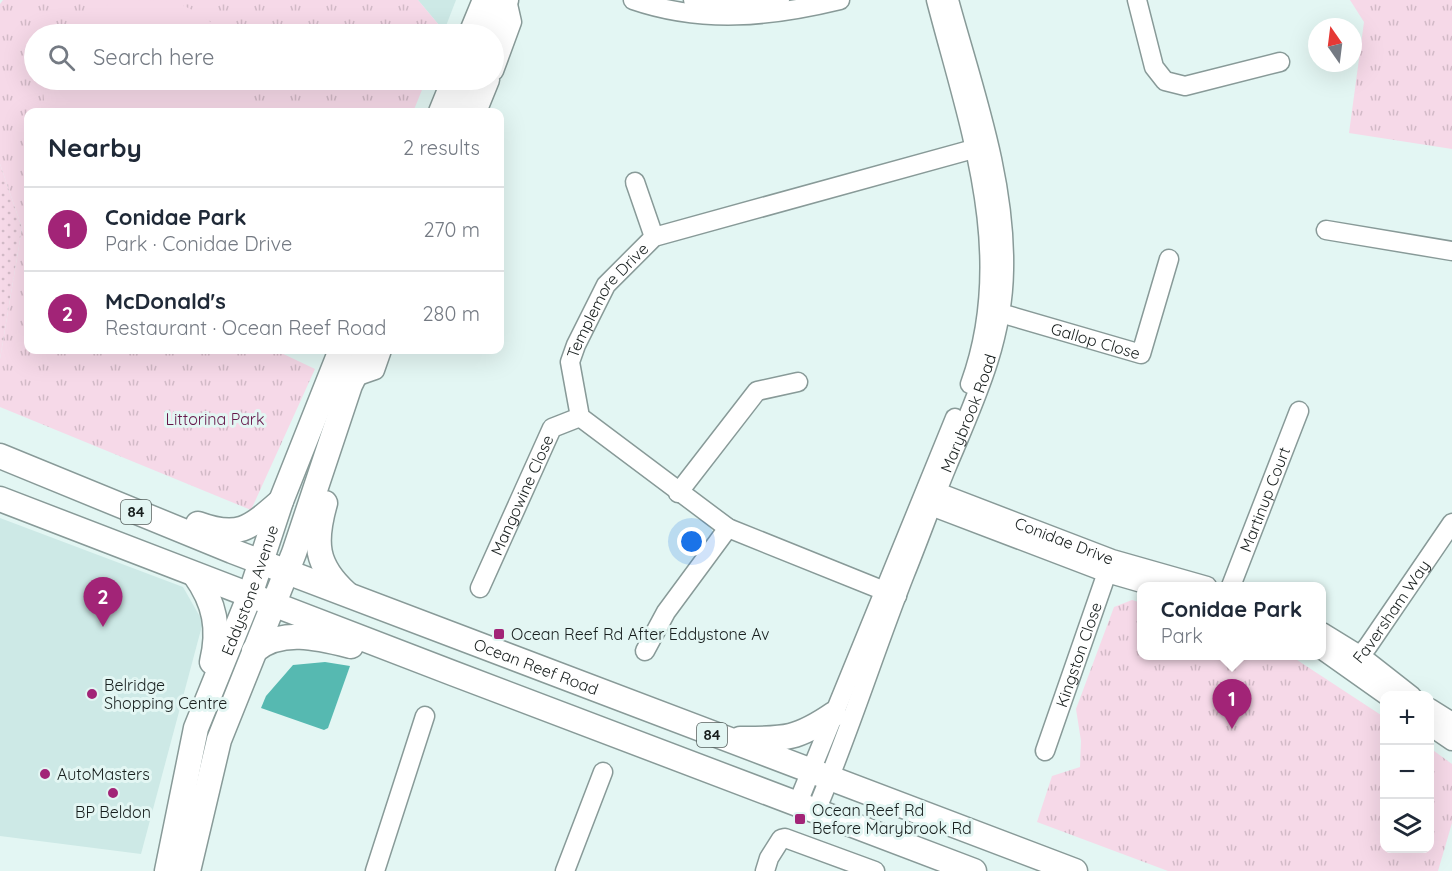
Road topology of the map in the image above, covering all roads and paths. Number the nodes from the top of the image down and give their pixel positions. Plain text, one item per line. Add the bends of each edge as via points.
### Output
1 (485, 0) edge
2 (506, 0) edge
3 (633, 0) edge
4 (693, 0) edge
5 (780, 0) edge
6 (840, 0) edge
7 (936, 0) edge
8 (949, 0) edge
9 (1137, 0) edge
10 (733, 6) edge
11 (475, 24) edge
12 (496, 24) edge
13 (504, 43) edge
14 (1280, 62) dead end
15 (450, 90) edge
16 (468, 90) edge
17 (486, 90) edge
18 (443, 108) edge
19 (461, 108) edge
20 (479, 108) edge
21 (981, 147) junction
22 (635, 182) dead end
23 (1326, 231) dead end
24 (654, 237) junction
25 (1452, 251) edge
26 (1169, 259) dead end
27 (995, 311) junction
28 (339, 354) edge
29 (341, 354) edge
30 (365, 354) edge
31 (381, 354) edge
32 (352, 381) junction
33 (798, 382) dead end
34 (1299, 411) dead end
35 (580, 417) junction
36 (6, 458) edge
37 (678, 493) junction
38 (929, 497) junction
39 (0, 499) edge
40 (281, 501) junction
41 (1452, 523) edge
42 (728, 528) junction
43 (261, 562) junction
44 (1109, 566) junction
45 (287, 572) junction
46 (195, 575) junction
47 (1143, 582) edge
48 (1187, 582) edge
49 (1233, 582) edge
50 (480, 588) dead end
51 (890, 593) junction
52 (250, 595) junction
53 (350, 597) junction
54 (274, 604) junction
55 (1326, 636) edge
56 (254, 651) junction
57 (645, 651) dead end
58 (1326, 651) edge
59 (1355, 662) junction
60 (449, 670) junction
61 (1382, 691) edge
62 (1404, 691) edge
63 (1434, 711) edge
64 (834, 714) junction
65 (425, 716) dead end
66 (1452, 722) edge
67 (196, 728) junction
68 (1434, 729) edge
69 (725, 739) junction
70 (219, 740) junction
71 (1452, 741) edge
72 (1045, 751) dead end
73 (603, 772) dead end
74 (189, 773) junction
75 (820, 775) junction
76 (806, 808) junction
77 (167, 871) edge
78 (188, 871) edge
79 (375, 871) edge
80 (565, 871) edge
81 (765, 871) edge
82 (875, 871) edge
83 (974, 871) edge
84 (1075, 871) edge

1 - 11 main road
2 - 12 main road
2 - 13 street via 512,22
3 - 10 street via 688,14
4 - 10 street
5 - 10 street
6 - 10 street via 784,13
7 - 21 street, Marybrook Road
8 - 21 street, Marybrook Road
9 - 14 street via 1154,67 1165,81 1185,86
15 - 18 main road
16 - 19 main road
17 - 20 street
21 - 24 street, Templemore Drive
21 - 27 street, Marybrook Road via 1001,208 1004,270
22 - 24 street
23 - 25 street
24 - 35 street, Templemore Drive via 606,285 576,345 570,362
26 - 27 street, Gallop Close via 1141,354
27 - 38 street, Marybrook Road via 986,375
28 - 40 main road, Eddystone Avenue
29 - 32 main road
30 - 32 main road, Eddystone Avenue
31 - 32 street via 375,370
32 - 45 main road, Eddystone Avenue
32 - 53 main road via 344,434 317,530 324,569
33 - 37 street via 757,391
34 - 49 street, Martinup Court
35 - 37 street
35 - 50 street, Mangowine Close via 552,428
36 - 40 main road via 86,480 218,531 245,529
36 - 43 main road, Ocean Reef Road / 84
37 - 42 street
38 - 44 street, Conidae Drive
38 - 51 street, Marybrook Road
39 - 46 main road, Ocean Reef Road / 84
40 - 43 main road, Eddystone Avenue
41 - 59 street, Faversham Way
42 - 51 street
42 - 57 street via 666,612
43 - 45 main road, Ocean Reef Road / 84
43 - 52 main road, Eddystone Avenue
44 - 47 street, Conidae Drive
44 - 48 street, Conidae Drive
44 - 72 street, Kingston Close
45 - 53 main road, Ocean Reef Road / 84
45 - 54 main road, Eddystone Avenue
46 - 52 main road, Ocean Reef Road / 84
46 - 67 main road via 214,608 218,639
51 - 64 street, Marybrook Road
51 - 75 street, Marybrook Road
52 - 54 main road, Ocean Reef Road / 84
52 - 67 main road, Eddystone Avenue
53 - 69 main road, Ocean Reef Road / 84
54 - 56 main road, Eddystone Avenue
54 - 60 main road, Ocean Reef Road / 84
55 - 59 street
56 - 60 main road via 282,637 326,640
56 - 70 main road, Eddystone Avenue
58 - 59 street
59 - 61 street
59 - 62 street
60 - 76 main road, Ocean Reef Road / 84 via 616,738
63 - 66 street
64 - 69 main road via 795,736
64 - 75 street, Marybrook Road
65 - 79 street
67 - 74 main road, Eddystone Avenue
68 - 71 street
69 - 75 main road, Ocean Reef Road / 84
70 - 74 main road via 205,764
70 - 78 main road, Eddystone Avenue
73 - 80 street
74 - 77 main road, Eddystone Avenue
75 - 76 street, Marybrook Road
75 - 84 main road, Ocean Reef Road / 84
76 - 83 main road, Ocean Reef Road / 84
81 - 82 street via 769,858 785,838

